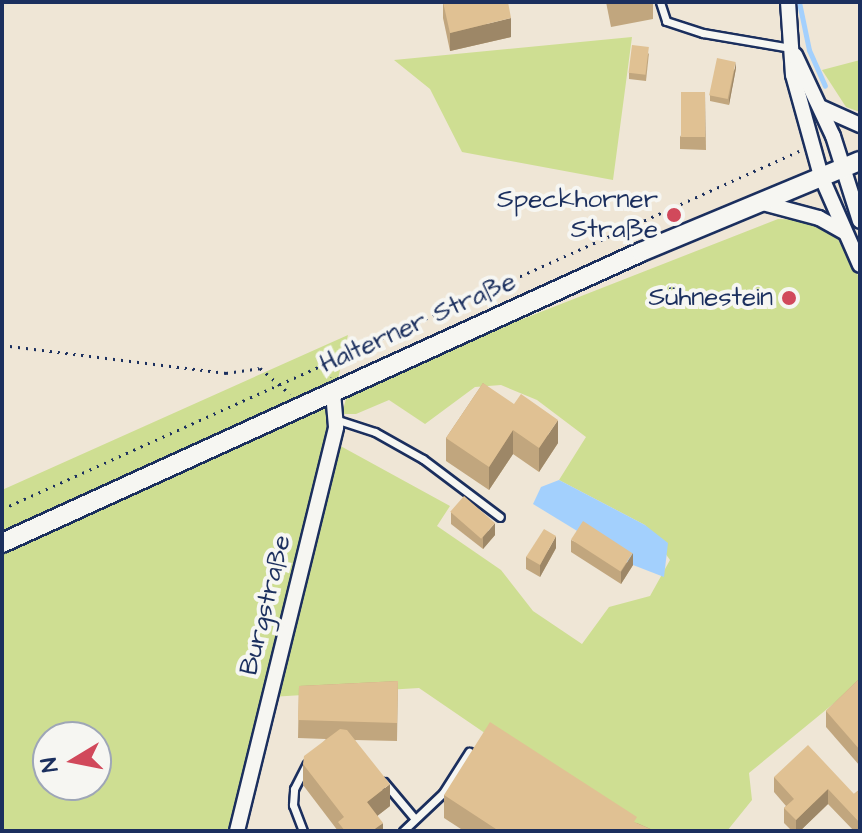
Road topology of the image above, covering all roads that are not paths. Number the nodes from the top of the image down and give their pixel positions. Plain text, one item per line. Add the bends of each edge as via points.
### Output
1 (660, 2) edge
2 (788, 2) edge
3 (791, 48) junction
4 (822, 108) junction
5 (860, 125) edge
6 (852, 164) edge
7 (821, 176) junction
8 (759, 202) junction
9 (860, 221) edge
10 (844, 232) junction
11 (860, 265) edge
12 (333, 390) junction
13 (335, 419) junction
14 (500, 517) dead end
15 (2, 543) edge
16 (469, 752) edge
17 (312, 758) edge
18 (379, 776) edge
19 (415, 819) junction
20 (237, 831) edge
21 (303, 831) edge
22 (403, 831) edge

1 - 3 lane via 666,21
2 - 3 street
3 - 4 street
3 - 7 street via 793,75
4 - 5 street
4 - 6 street
6 - 7 main road, Halterner Straße
6 - 9 street
7 - 8 main road, Halterner Straße
7 - 10 street
8 - 10 street via 819,218
8 - 12 main road, Halterner Straße
10 - 11 street
12 - 13 street, Burgstraße
12 - 15 main road, Halterner Straße
13 - 14 lane via 375,432 423,459
13 - 20 street, Burgstraße
16 - 19 lane via 443,793
17 - 21 lane via 298,774 294,789 293,805
18 - 19 lane
19 - 22 lane

